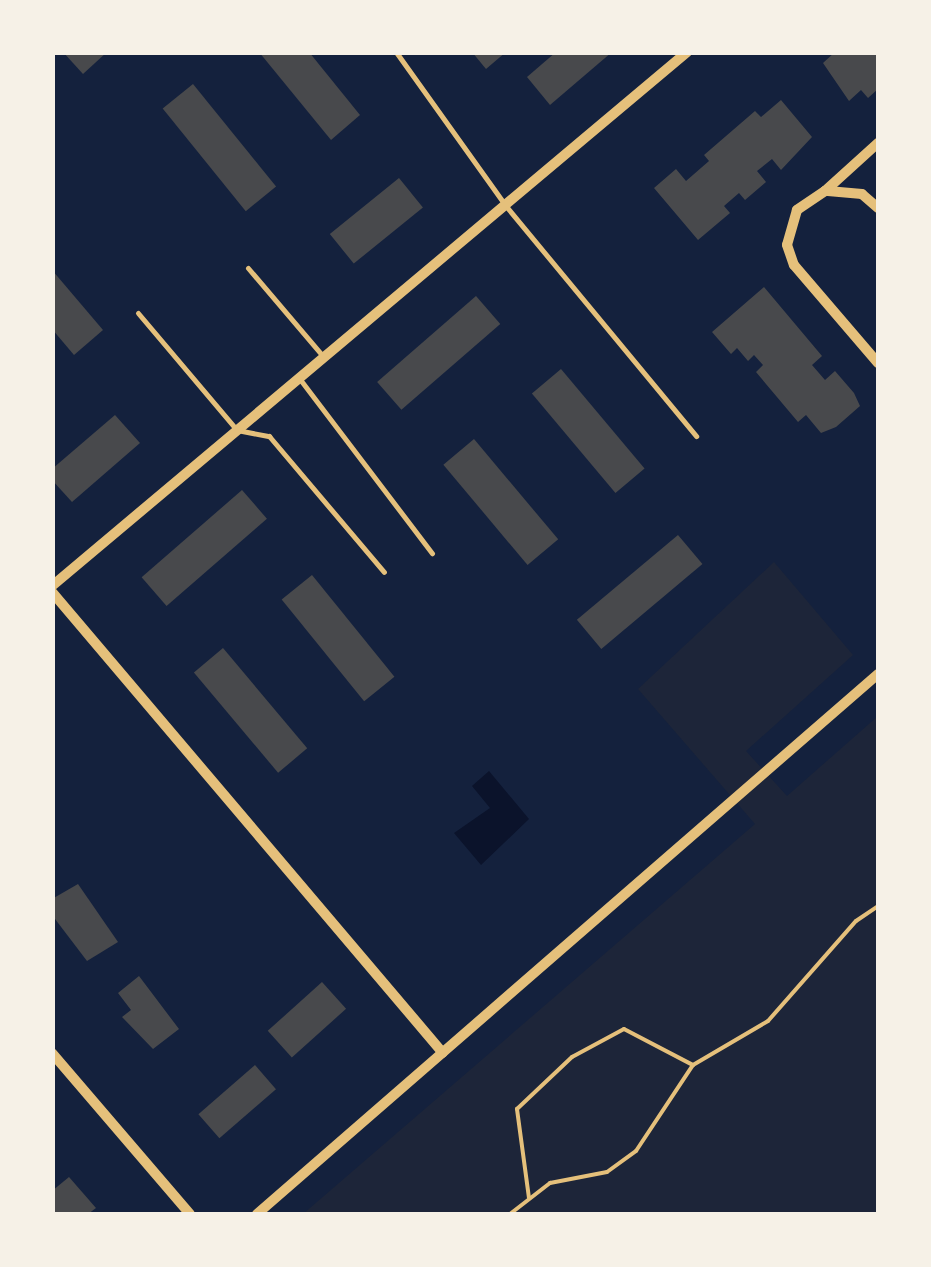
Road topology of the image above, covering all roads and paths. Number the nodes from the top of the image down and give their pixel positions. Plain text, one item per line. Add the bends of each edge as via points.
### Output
1 (396, 52) edge
2 (687, 52) edge
3 (878, 143) edge
4 (825, 191) junction
5 (505, 205) junction
6 (878, 208) edge
7 (248, 268) dead end
8 (138, 313) dead end
9 (324, 358) junction
10 (878, 364) edge
11 (299, 378) junction
12 (238, 430) junction
13 (696, 436) dead end
14 (432, 553) dead end
15 (384, 572) dead end
16 (52, 589) edge
17 (878, 674) edge
18 (878, 906) edge
19 (443, 1052) junction
20 (52, 1053) edge
21 (694, 1065) junction
22 (529, 1198) junction
23 (190, 1214) edge
24 (257, 1214) edge
25 (510, 1214) edge

1 - 5 lane
2 - 5 street
3 - 4 street
4 - 6 street via 862,194
4 - 10 street via 797,210 789,226 792,260
5 - 9 street
5 - 13 lane
7 - 9 lane
8 - 12 lane
9 - 11 street
11 - 12 street
11 - 14 lane
12 - 15 lane via 269,436
12 - 16 street
16 - 19 street
17 - 19 street
18 - 21 path via 856,921 768,1021
19 - 24 street
20 - 23 street
21 - 22 path via 636,1151 607,1172 550,1183
21 - 22 path via 624,1029 572,1057 516,1109
22 - 25 path

